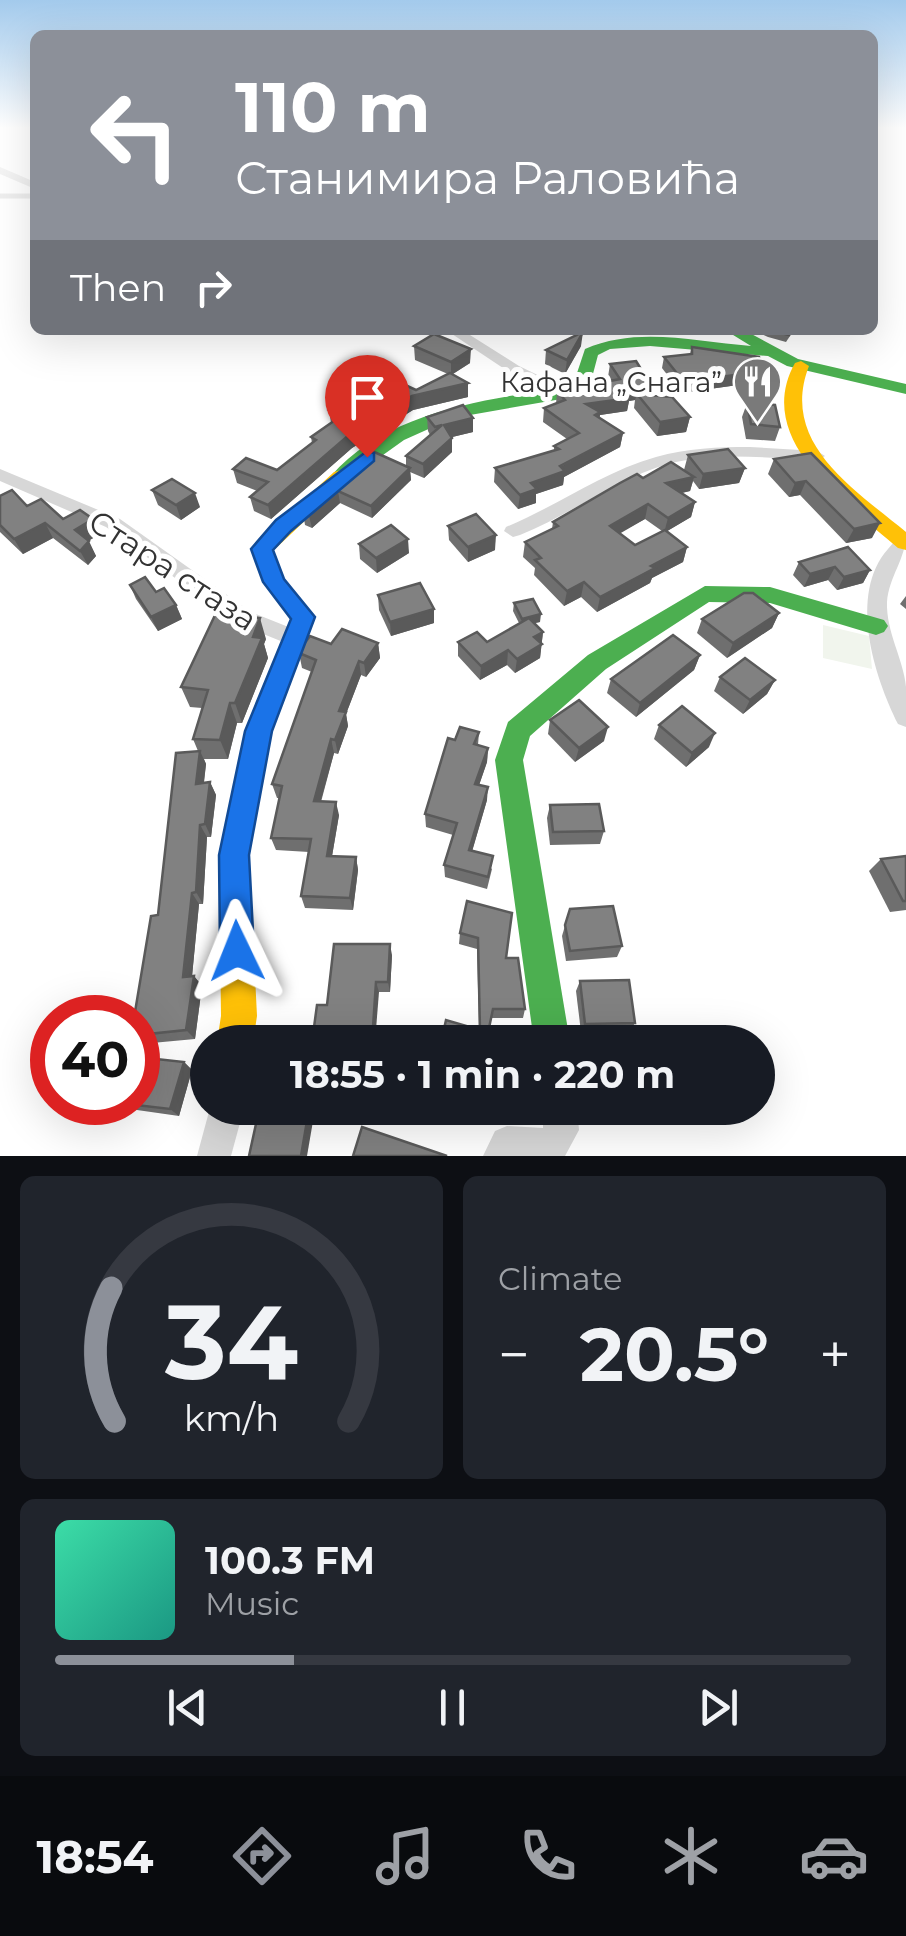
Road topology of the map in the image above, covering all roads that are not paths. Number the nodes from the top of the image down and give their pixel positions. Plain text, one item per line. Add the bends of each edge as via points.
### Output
1 (0, 196) edge
2 (30, 196) edge
3 (460, 335) edge
4 (740, 335) edge
5 (765, 352) junction
6 (800, 366) junction
7 (906, 389) edge
8 (568, 393) junction
9 (817, 456) junction
10 (0, 474) edge
11 (513, 531) dead end
12 (906, 542) edge
13 (876, 626) junction
14 (293, 638) junction
15 (906, 717) edge
16 (238, 1025) edge
17 (549, 1025) edge
18 (222, 1125) edge
19 (562, 1125) edge
20 (214, 1156) edge
21 (500, 1156) edge

1 - 2 lane
3 - 8 street via 514,370
4 - 5 street
5 - 6 street
5 - 8 street via 610,343 592,350 582,385
6 - 7 street
6 - 9 street via 792,411
8 - 14 street via 412,425 283,526 262,549 274,582 303,617
9 - 11 street via 682,456 642,468
9 - 12 street
10 - 14 street, Стара стаза via 114,523 230,613
12 - 13 street via 892,556 875,596
13 - 15 street
13 - 17 street via 766,592 705,594 597,662 518,730 509,760
14 - 16 street via 259,731 234,855
18 - 20 street
19 - 21 street via 551,1146 507,1143

